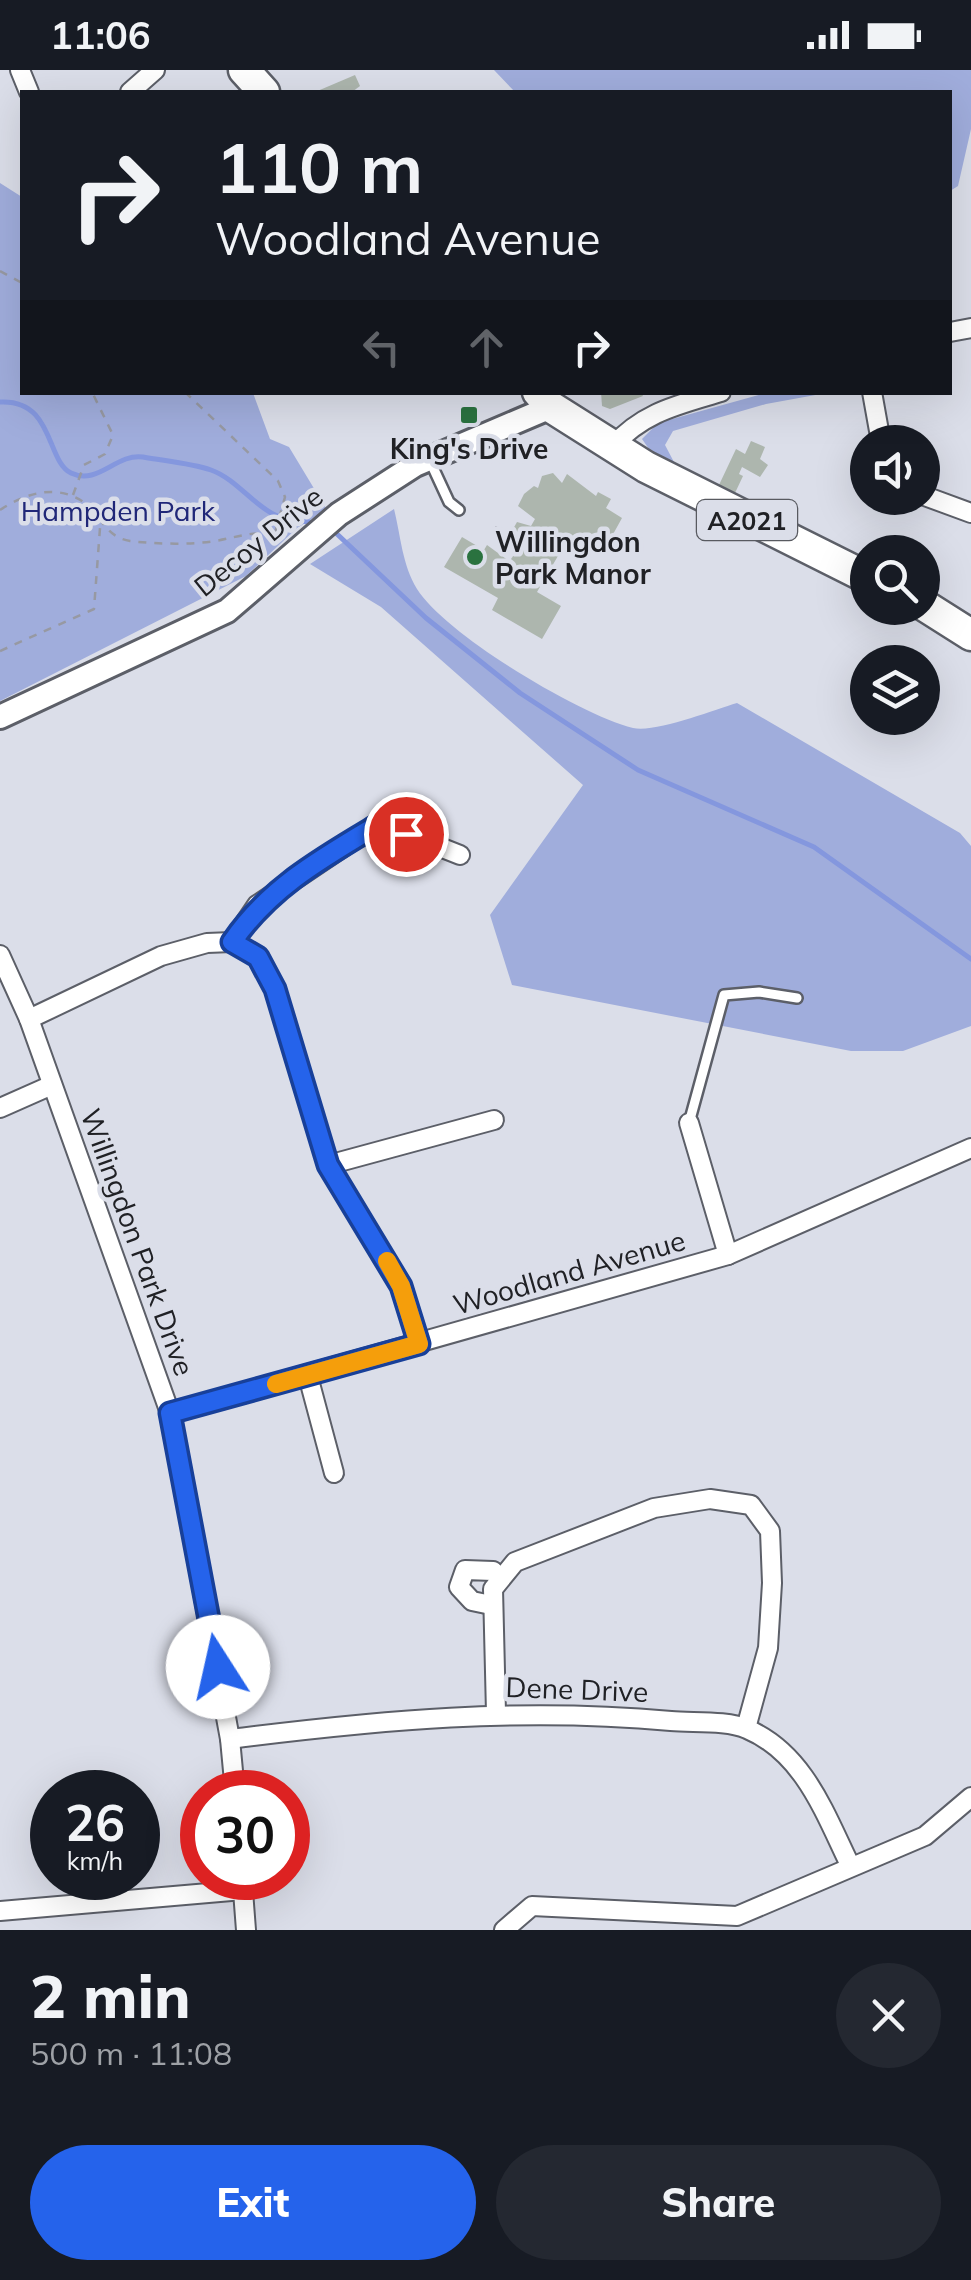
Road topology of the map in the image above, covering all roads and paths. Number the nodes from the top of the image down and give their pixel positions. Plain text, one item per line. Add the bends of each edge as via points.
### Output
1 (155, 70) edge
2 (244, 70) edge
3 (132, 90) edge
4 (262, 90) edge
5 (93, 395) edge
6 (188, 395) edge
7 (711, 395) edge
8 (873, 395) edge
9 (544, 400) edge
10 (879, 425) edge
11 (612, 447) junction
12 (429, 459) junction
13 (72, 498) junction
14 (940, 502) edge
15 (0, 510) edge
16 (460, 510) dead end
17 (971, 513) edge
18 (100, 526) junction
19 (495, 528) dead end
20 (275, 535) junction
21 (510, 535) dead end
22 (303, 545) junction
23 (850, 570) edge
24 (940, 616) edge
25 (971, 636) edge
26 (0, 651) edge
27 (0, 717) edge
28 (460, 855) dead end
29 (232, 942) junction
30 (0, 955) edge
31 (797, 998) dead end
32 (29, 1019) junction
33 (52, 1085) junction
34 (0, 1108) edge
35 (494, 1120) dead end
36 (690, 1123) joint
37 (969, 1152) edge
38 (328, 1165) junction
39 (728, 1255) junction
40 (419, 1344) junction
41 (308, 1376) junction
42 (170, 1413) junction
43 (334, 1473) dead end
44 (498, 1579) junction
45 (492, 1605) junction
46 (496, 1712) junction
47 (746, 1728) junction
48 (230, 1739) junction
49 (233, 1770) edge
50 (971, 1796) edge
51 (850, 1865) junction
52 (180, 1891) edge
53 (244, 1900) edge
54 (0, 1912) edge
55 (246, 1930) edge
56 (504, 1930) edge

1 - 3 street
2 - 4 main road
5 - 13 path via 113,435 105,454 84,466
6 - 20 path via 278,481 284,504
7 - 11 street via 652,412
8 - 10 street
9 - 11 main road, A2021
9 - 12 street, Decoy Drive
11 - 23 main road, A2021
12 - 16 lane via 448,502
12 - 22 street, Decoy Drive via 339,514
13 - 15 path via 55,490
13 - 18 path via 87,504
14 - 17 street
18 - 20 path via 127,540
18 - 26 path via 94,609
19 - 21 path
20 - 22 path
22 - 27 street, Decoy Drive via 227,612
24 - 25 main road
28 - 29 street via 379,824 257,905
29 - 32 street via 161,956
29 - 38 street via 258,957 275,989
30 - 32 street, Willingdon Park Drive
31 - 36 lane via 724,994
32 - 33 street, Willingdon Park Drive
33 - 34 street
33 - 42 street, Willingdon Park Drive
35 - 38 street
36 - 39 street
37 - 39 street, Woodland Avenue
38 - 40 street via 401,1286
39 - 40 street, Woodland Avenue
40 - 41 street, Woodland Avenue
41 - 42 street, Woodland Avenue
41 - 43 street
42 - 48 street, Willingdon Park Drive
44 - 45 street
44 - 45 street via 493,1572 465,1570 459,1587 472,1601
44 - 47 street via 515,1562 654,1508 710,1499 750,1505 770,1531 772,1583 768,1648
45 - 46 street
46 - 47 street, Dene Drive
46 - 48 street, Dene Drive
47 - 51 street via 810,1783
48 - 49 street, Willingdon Park Drive
50 - 51 street via 924,1836
51 - 56 street via 737,1916 532,1906
52 - 54 street
53 - 55 street

